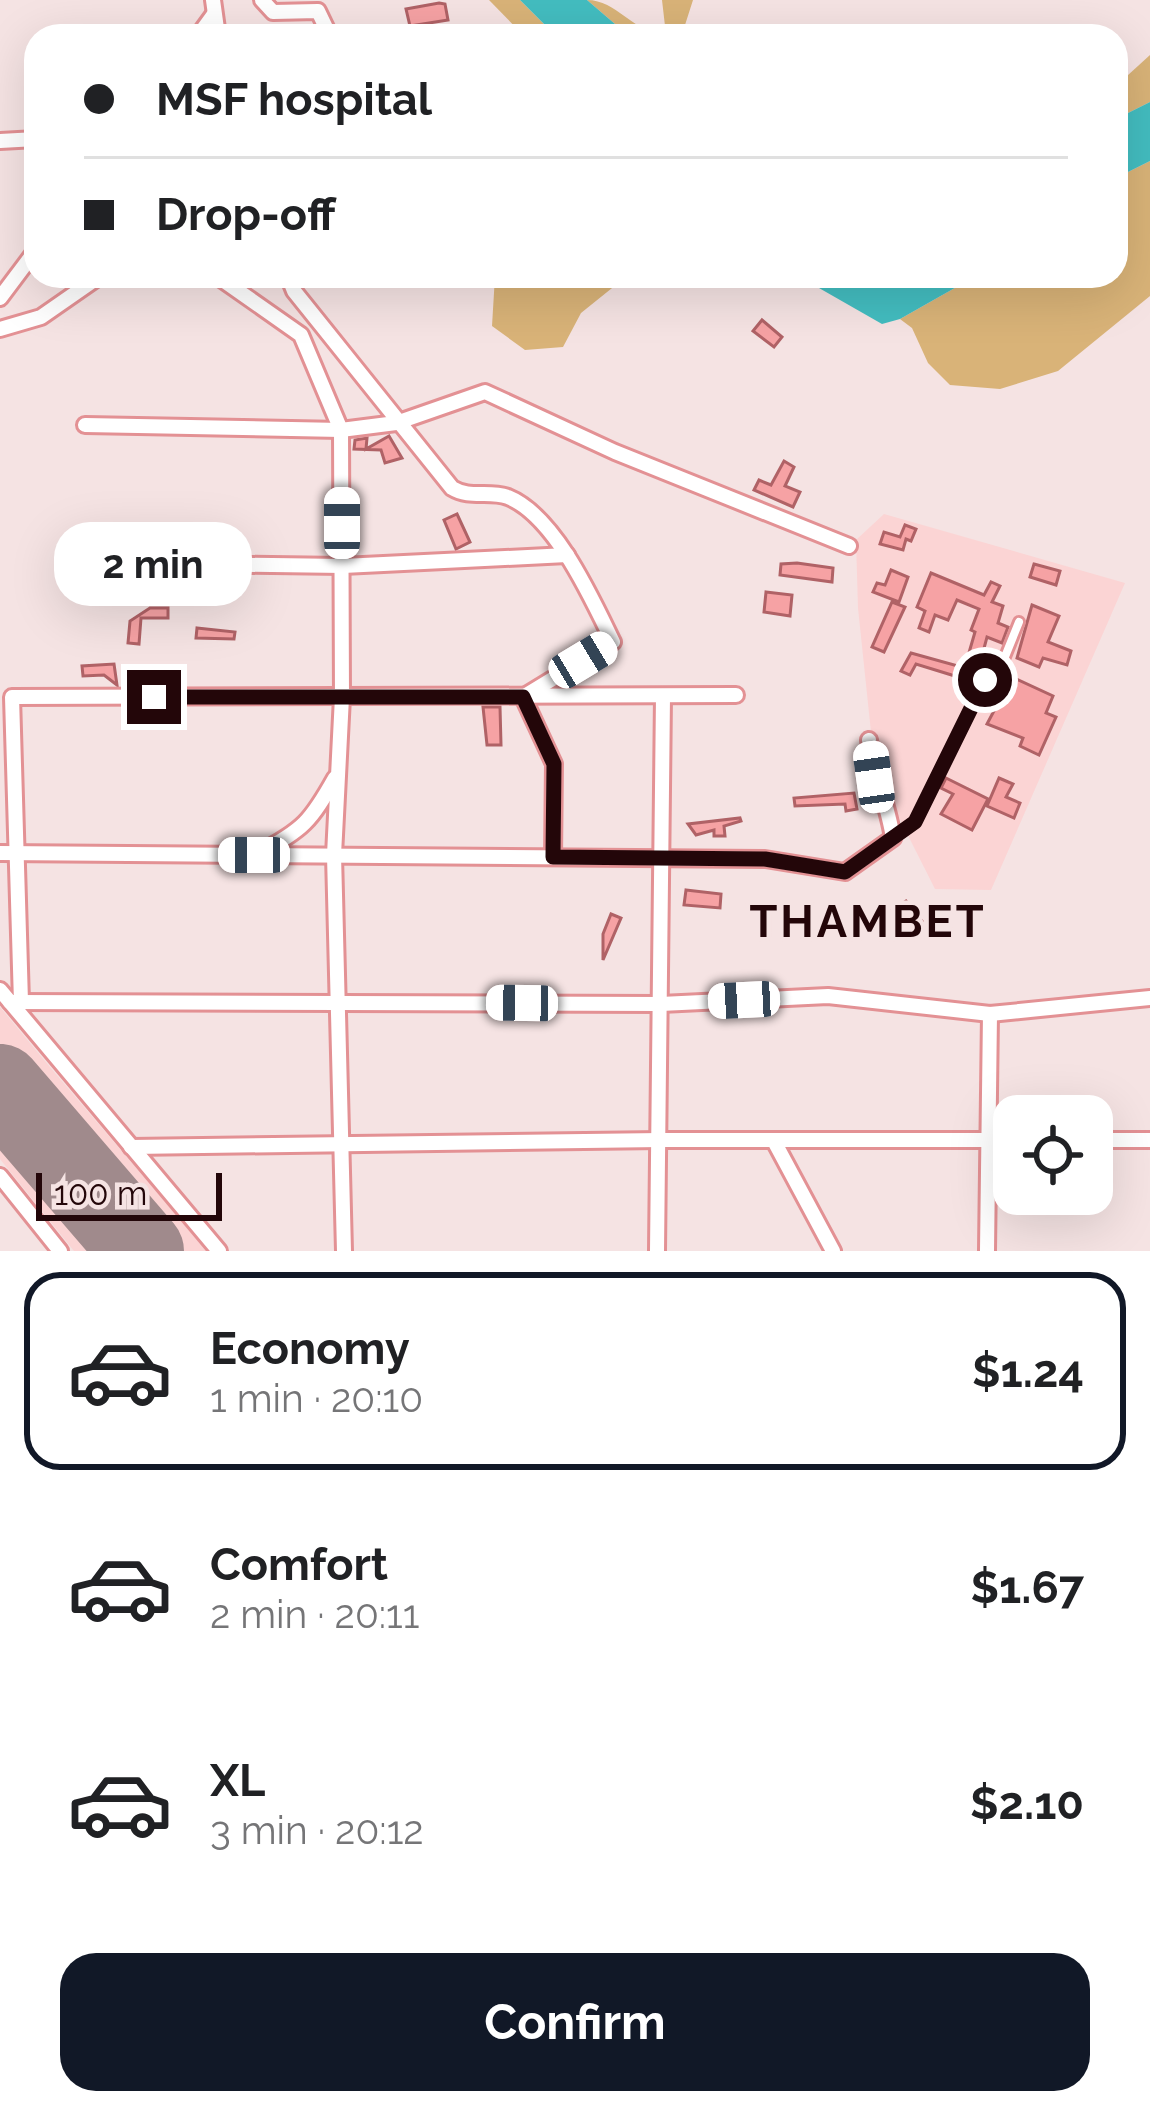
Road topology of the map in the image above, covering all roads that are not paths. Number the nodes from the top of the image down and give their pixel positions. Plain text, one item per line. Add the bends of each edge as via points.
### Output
1 (262, 0) edge
2 (324, 24) edge
3 (24, 266) edge
4 (83, 288) edge
5 (235, 288) edge
6 (293, 288) edge
7 (0, 298) edge
8 (0, 329) edge
9 (396, 423) junction
10 (85, 424) dead end
11 (341, 430) junction
12 (849, 546) dead end
13 (567, 556) junction
14 (107, 563) dead end
15 (343, 566) junction
16 (1019, 622) dead end
17 (736, 695) dead end
18 (663, 696) junction
19 (342, 697) junction
20 (523, 697) junction
21 (869, 740) dead end
22 (338, 771) junction
23 (893, 838) junction
24 (0, 853) edge
25 (17, 853) junction
26 (254, 855) junction
27 (334, 855) junction
28 (553, 857) junction
29 (661, 861) junction
30 (10, 998) edge
31 (1150, 998) edge
32 (338, 1000) junction
33 (661, 1004) junction
34 (990, 1014) junction
35 (661, 1140) junction
36 (988, 1140) junction
37 (993, 1140) edge
38 (1113, 1140) edge
39 (1150, 1140) edge
40 (774, 1141) junction
41 (340, 1144) junction
42 (131, 1147) junction
43 (0, 1176) edge
44 (60, 1251) edge
45 (219, 1251) edge
46 (344, 1251) edge
47 (657, 1251) edge
48 (833, 1251) edge
49 (986, 1251) edge

1 - 2 street via 272,12 318,11
3 - 7 street
4 - 8 street via 41,317
5 - 11 street via 301,335
6 - 9 street
9 - 11 street
9 - 12 street via 485,392
9 - 13 street via 452,488 511,498
10 - 11 street
11 - 15 street
13 - 15 street
13 - 20 street via 613,642
14 - 15 street
15 - 19 street
16 - 23 lane via 915,822
17 - 18 street
18 - 20 street
18 - 29 street
19 - 20 street
19 - 22 street
19 - 25 street via 12,697
20 - 28 street via 554,764
21 - 23 street
22 - 26 street via 295,835
22 - 27 street
23 - 29 street via 845,872 765,859
24 - 25 street
25 - 26 street
25 - 30 street
26 - 27 street
27 - 28 street
27 - 32 street
28 - 29 street
29 - 33 street
30 - 32 street
30 - 42 street
31 - 34 street
32 - 33 street
32 - 41 street
33 - 34 street via 828,995
33 - 35 street
34 - 36 street
35 - 40 street
35 - 41 street
35 - 47 street
36 - 37 street
36 - 40 street
36 - 49 street
38 - 39 street
40 - 48 street
41 - 42 street
41 - 46 street
42 - 45 street
43 - 44 street

